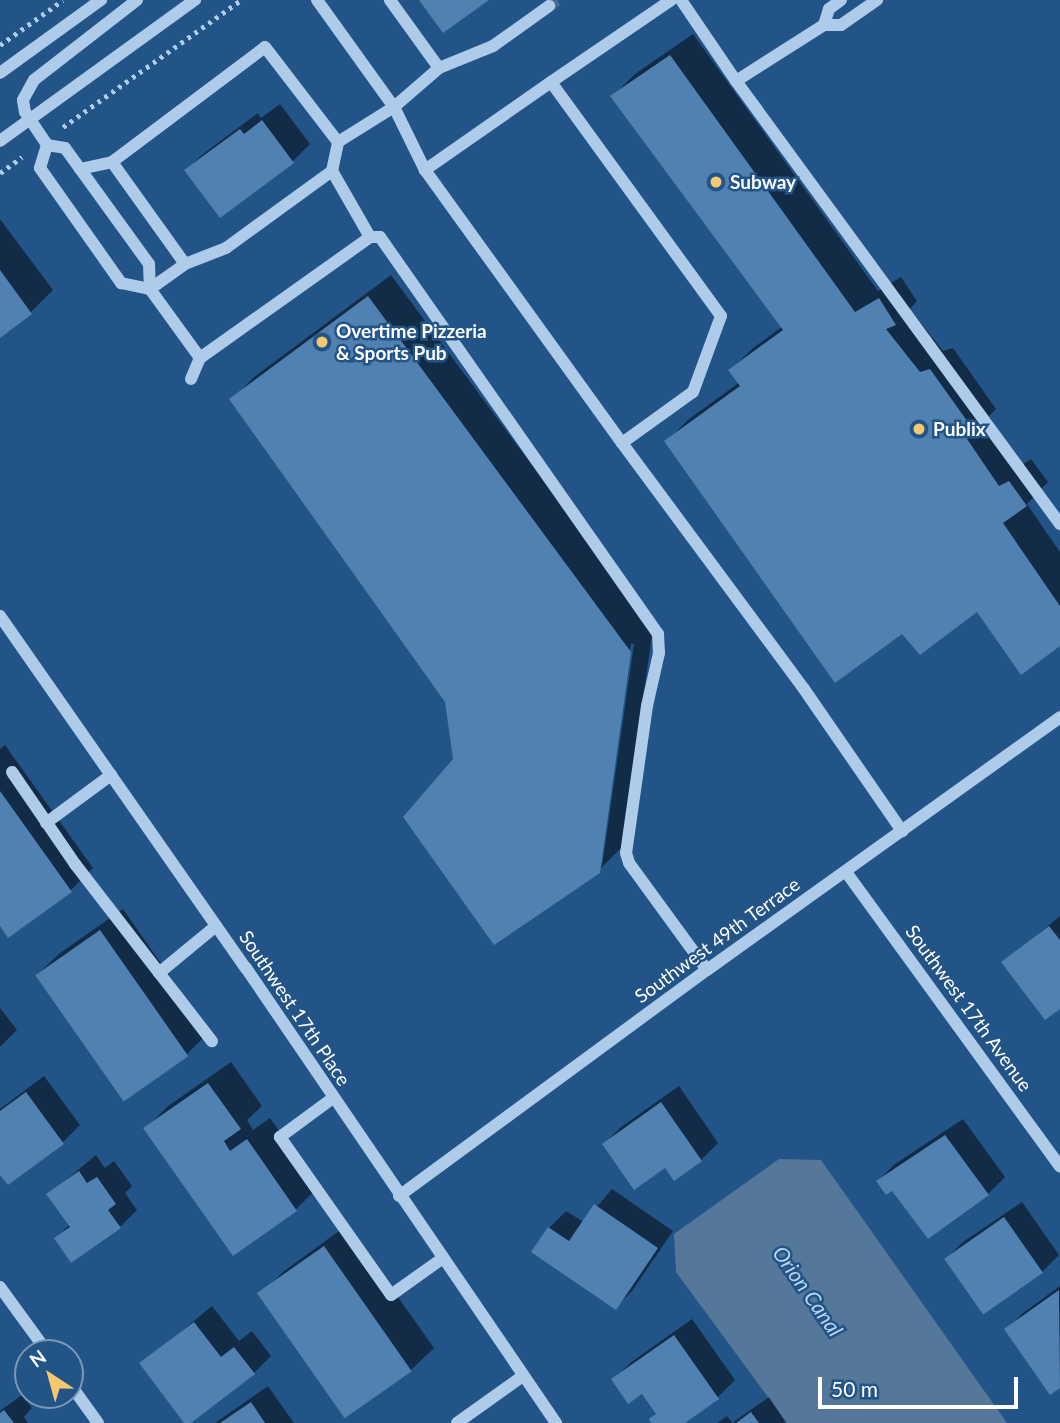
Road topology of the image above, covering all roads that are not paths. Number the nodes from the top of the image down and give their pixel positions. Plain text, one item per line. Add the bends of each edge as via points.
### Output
1 (101, 0) edge
2 (137, 0) edge
3 (195, 0) edge
4 (317, 0) edge
5 (390, 0) edge
6 (671, 0) edge
7 (681, 0) edge
8 (841, 0) edge
9 (877, 0) edge
10 (549, 6) dead end
11 (824, 25) junction
12 (439, 68) junction
13 (0, 73) edge
14 (736, 81) junction
15 (551, 82) junction
16 (394, 107) junction
17 (29, 120) junction
18 (0, 141) edge
19 (338, 142) junction
20 (45, 143) junction
21 (113, 162) junction
22 (80, 169) junction
23 (332, 170) junction
24 (425, 170) junction
25 (370, 237) junction
26 (184, 264) junction
27 (150, 289) junction
28 (200, 358) junction
29 (191, 379) dead end
30 (622, 443) junction
31 (1060, 524) edge
32 (0, 616) edge
33 (1060, 718) edge
34 (12, 772) dead end
35 (111, 775) junction
36 (46, 823) junction
37 (902, 831) junction
38 (846, 872) junction
39 (216, 926) junction
40 (707, 970) junction
41 (159, 973) junction
42 (212, 1041) dead end
43 (333, 1098) junction
44 (1060, 1167) edge
45 (399, 1196) junction
46 (443, 1258) junction
47 (0, 1287) edge
48 (38, 1339) edge
49 (523, 1376) junction
50 (84, 1404) edge
51 (98, 1423) edge
52 (457, 1423) edge
53 (556, 1423) edge

1 - 13 street
2 - 17 street via 34,80 23,100
3 - 17 street
4 - 16 street
5 - 12 street
6 - 15 street
7 - 14 street
8 - 11 street via 828,9
9 - 11 street via 841,25
10 - 12 street via 493,46
11 - 14 street
12 - 16 street
14 - 31 street
15 - 24 street
15 - 30 street via 721,316 693,391
16 - 19 street
16 - 24 street
17 - 18 street
17 - 20 street
19 - 21 street via 265,47
19 - 23 street
20 - 22 street via 65,148
20 - 27 street via 40,168 121,283
21 - 22 street
21 - 26 street
22 - 27 street via 149,264
23 - 25 street
23 - 26 street via 226,248
24 - 30 street
25 - 28 street
25 - 40 street via 380,237 658,634 659,653 626,853
26 - 27 street
27 - 28 street
28 - 29 street
30 - 37 street via 804,689
32 - 35 street, Southwest 17th Place
33 - 37 street, Southwest 49th Terrace
34 - 36 street
35 - 36 street
35 - 39 street, Southwest 17th Place
36 - 41 street
37 - 38 street, Southwest 49th Terrace
38 - 40 street, Southwest 49th Terrace
38 - 44 street, Southwest 17th Avenue
39 - 41 street
39 - 43 street, Southwest 17th Place
40 - 45 street, Southwest 49th Terrace
41 - 42 street
43 - 45 street, Southwest 17th Place
43 - 46 street via 280,1137 391,1295
45 - 46 street, Southwest 17th Place
46 - 49 street, Southwest 17th Place
47 - 48 street
49 - 52 street
49 - 53 street, Southwest 17th Place
50 - 51 street

